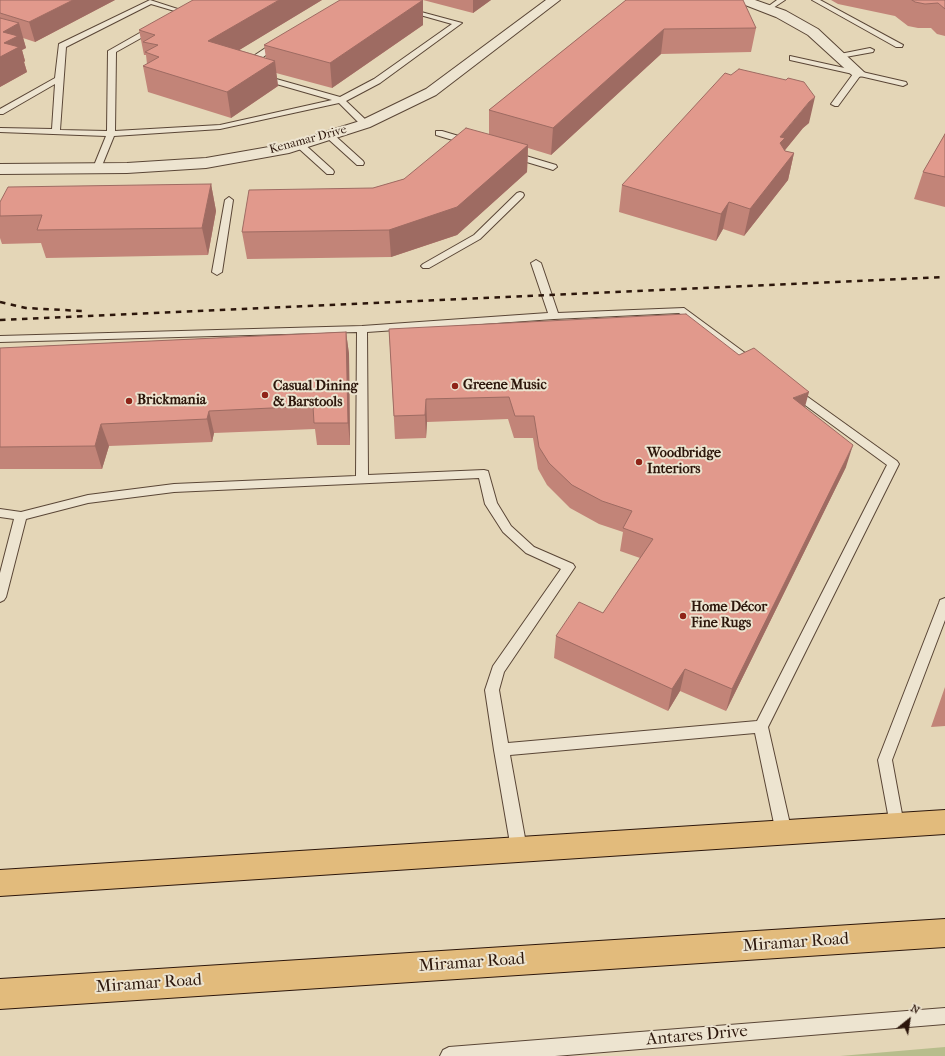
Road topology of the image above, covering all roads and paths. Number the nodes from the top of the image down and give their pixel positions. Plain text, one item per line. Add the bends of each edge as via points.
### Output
1 (554, 0) edge
2 (744, 0) edge
3 (782, 0) edge
4 (815, 0) edge
5 (399, 8) edge
6 (768, 9) junction
7 (285, 39) edge
8 (900, 45) dead end
9 (870, 50) dead end
10 (840, 56) junction
11 (793, 58) dead end
12 (858, 73) junction
13 (59, 79) junction
14 (902, 84) dead end
15 (341, 100) junction
16 (835, 104) dead end
17 (0, 112) edge
18 (364, 124) junction
19 (0, 130) edge
20 (56, 132) junction
21 (440, 133) dead end
22 (111, 134) junction
23 (329, 135) junction
24 (299, 144) junction
25 (477, 144) edge
26 (507, 154) edge
27 (360, 163) dead end
28 (553, 167) dead end
29 (97, 168) junction
30 (0, 169) edge
31 (330, 172) dead end
32 (520, 195) dead end
33 (229, 200) dead end
34 (536, 263) dead end
35 (426, 266) dead end
36 (217, 272) dead end
37 (554, 316) junction
38 (362, 329) junction
39 (0, 339) edge
40 (764, 371) edge
41 (784, 385) edge
42 (362, 480) junction
43 (0, 513) edge
44 (21, 516) junction
45 (0, 598) edge
46 (945, 603) edge
47 (761, 727) junction
48 (502, 750) junction
49 (945, 822) edge
50 (897, 825) junction
51 (784, 833) junction
52 (519, 850) junction
53 (0, 883) edge
54 (945, 933) edge
55 (0, 994) edge
56 (945, 1016) edge
57 (449, 1056) edge

1 - 18 street, Kenamar Drive via 431,92
2 - 6 street
3 - 6 lane
4 - 8 lane
5 - 15 lane via 458,23 377,81
6 - 10 street via 814,32
7 - 15 lane via 238,70
9 - 10 lane
10 - 12 street
11 - 12 lane
12 - 14 lane
12 - 16 lane
13 - 17 lane
13 - 20 lane
13 - 22 lane via 62,46 150,2 184,12 112,51
15 - 18 lane
15 - 22 lane via 220,127
18 - 23 street, Kenamar Drive
19 - 20 lane
20 - 22 lane
21 - 25 lane
22 - 29 lane
23 - 24 street, Kenamar Drive
23 - 27 lane
24 - 29 street, Kenamar Drive via 206,163
24 - 31 lane
26 - 28 lane
29 - 30 street, Kenamar Drive
32 - 35 lane via 478,237
33 - 36 lane
34 - 37 lane
37 - 38 lane
37 - 40 lane via 681,310
38 - 39 lane
38 - 42 lane
41 - 47 lane via 893,464
42 - 44 lane via 174,488 88,499
42 - 48 lane via 484,474 491,504 507,528 530,550 569,567 498,670 492,690
43 - 44 lane
44 - 45 lane
46 - 50 lane via 885,760
47 - 48 lane
47 - 51 lane
48 - 52 lane
49 - 50 main road
50 - 51 main road
51 - 52 main road
52 - 53 main road
54 - 55 main road, Miramar Road
56 - 57 lane, Antares Drive

